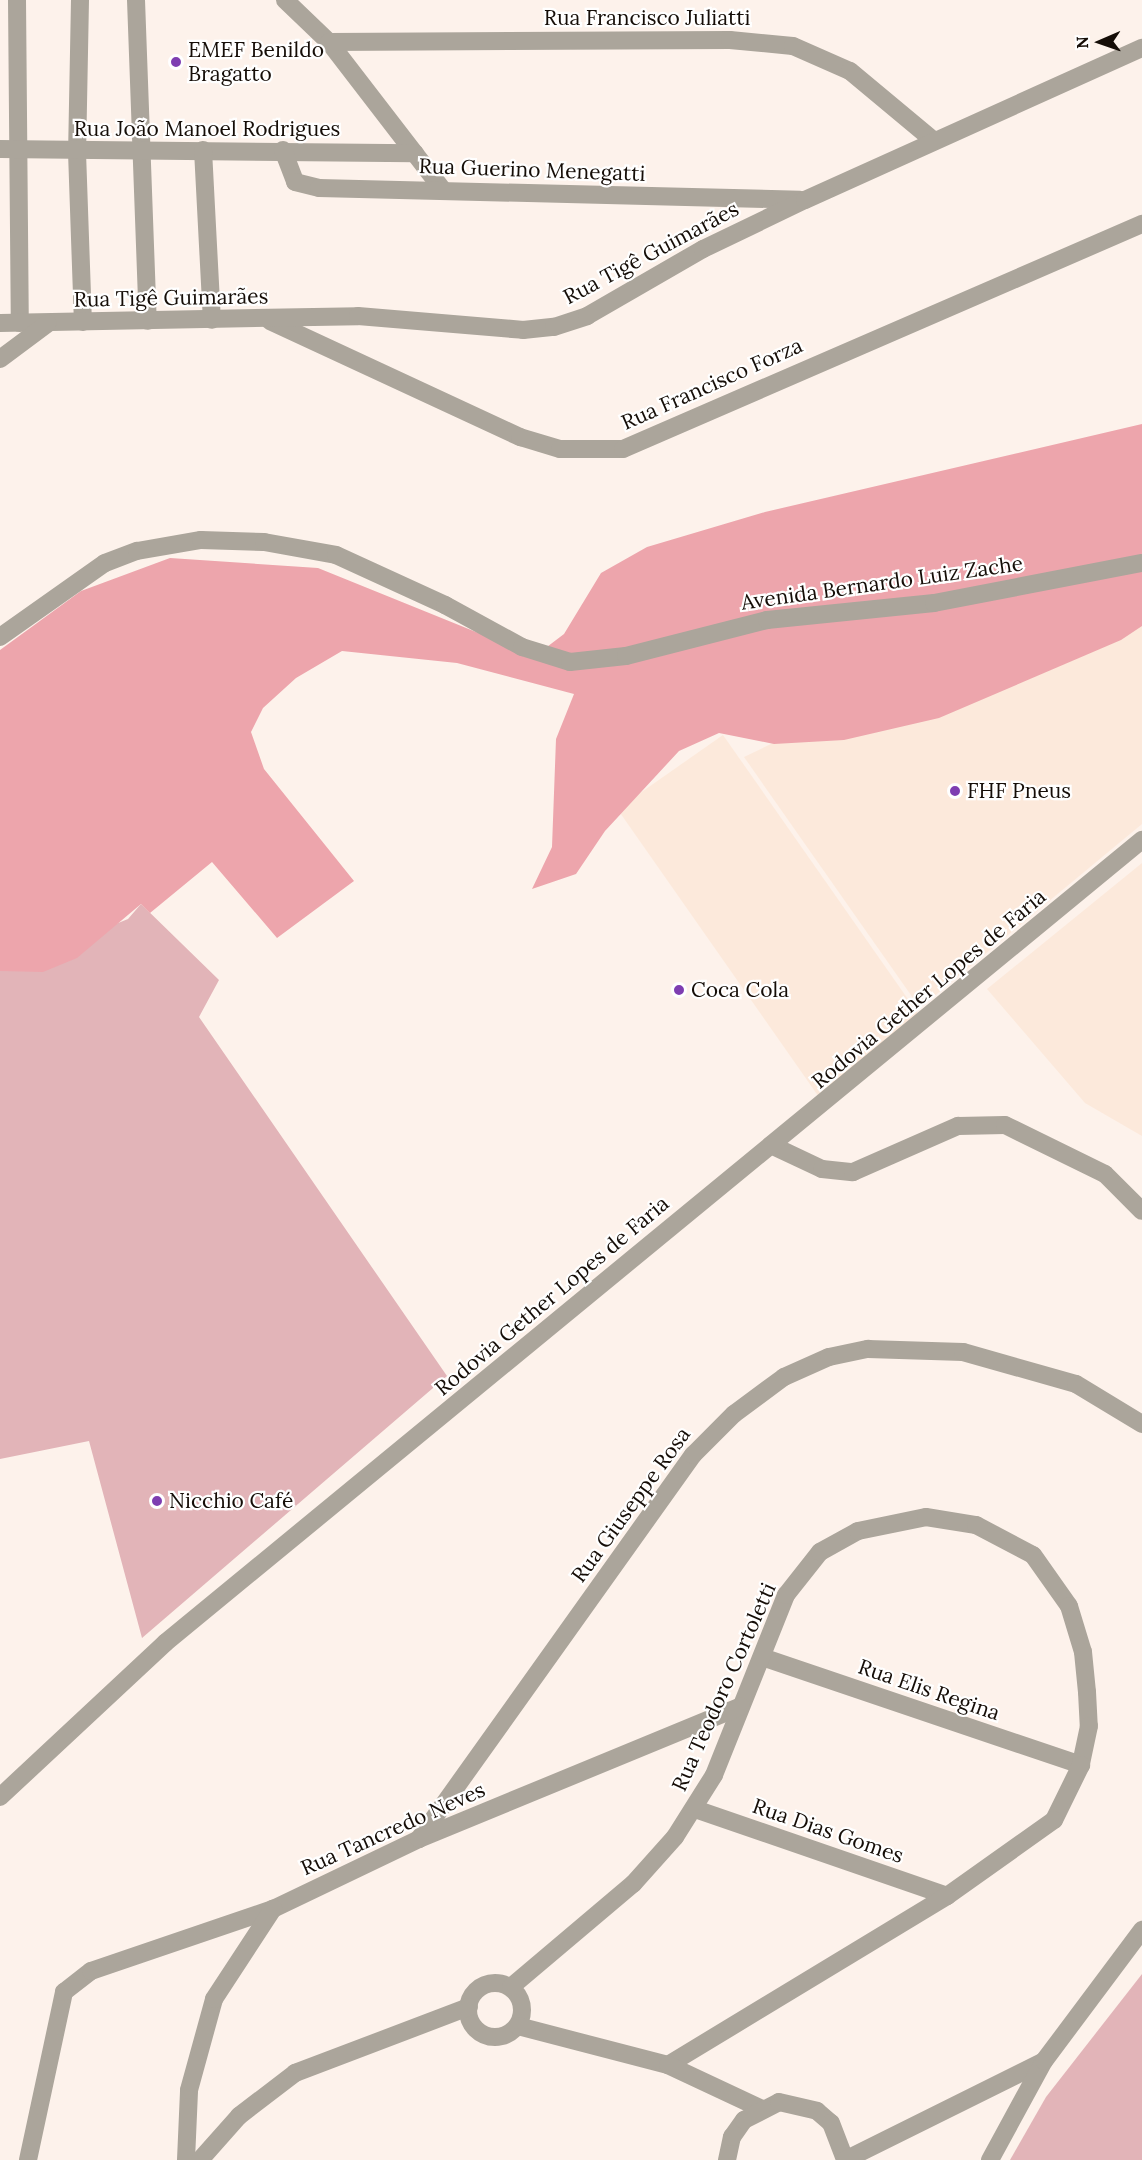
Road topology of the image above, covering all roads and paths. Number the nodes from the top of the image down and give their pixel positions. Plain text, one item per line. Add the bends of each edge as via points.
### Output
1 (17, 0) edge
2 (80, 0) edge
3 (136, 0) edge
4 (285, 0) edge
5 (329, 42) junction
6 (1142, 48) edge
7 (934, 141) junction
8 (0, 149) edge
9 (203, 150) junction
10 (283, 150) junction
11 (20, 151) junction
12 (77, 152) junction
13 (142, 153) junction
14 (415, 153) junction
15 (444, 190) junction
16 (805, 200) junction
17 (1142, 224) edge
18 (266, 318) junction
19 (212, 320) junction
20 (148, 321) junction
21 (83, 322) junction
22 (0, 323) edge
23 (20, 323) junction
24 (46, 324) junction
25 (0, 359) edge
26 (1142, 563) edge
27 (0, 637) edge
28 (1142, 840) edge
29 (771, 1146) junction
30 (1105, 1174) junction
31 (1142, 1195) edge
32 (1142, 1211) edge
33 (1142, 1424) edge
34 (762, 1658) junction
35 (741, 1706) junction
36 (1081, 1765) junction
37 (0, 1797) edge
38 (695, 1809) junction
39 (419, 1839) junction
40 (947, 1896) junction
41 (273, 1909) junction
42 (1142, 1930) edge
43 (511, 1987) junction
44 (468, 2007) junction
45 (518, 2026) junction
46 (1044, 2061) junction
47 (668, 2066) junction
48 (760, 2108) junction
49 (28, 2160) edge
50 (186, 2160) edge
51 (201, 2160) edge
52 (728, 2160) edge
53 (845, 2160) edge
54 (990, 2160) edge

1 - 11 street
2 - 12 street
3 - 13 street
4 - 5 street
5 - 7 street, Rua Francisco Juliatti via 730,40 793,46 850,71
5 - 14 street
6 - 7 street, Rua Tigê Guimarães
7 - 16 street, Rua Tigê Guimarães
8 - 11 street, Rua João Manoel Rodrigues
9 - 10 street, Rua João Manoel Rodrigues
9 - 13 street, Rua João Manoel Rodrigues
9 - 19 street
10 - 14 street, Rua João Manoel Rodrigues
10 - 15 street, Rua Guerino Menegatti via 288,174 303,186
11 - 12 street, Rua João Manoel Rodrigues
11 - 23 street
12 - 13 street, Rua João Manoel Rodrigues
12 - 21 street
13 - 20 street
14 - 15 street
15 - 16 street, Rua Guerino Menegatti
16 - 18 street, Rua Tigê Guimarães via 703,249 587,316 554,327 523,330 358,316
17 - 18 street, Rua Francisco Forza via 623,449 560,449 520,437
18 - 19 street, Rua Tigê Guimarães
19 - 20 street, Rua Tigê Guimarães
20 - 21 street, Rua Tigê Guimarães
21 - 24 street, Rua Tigê Guimarães
22 - 23 street, Rua Tigê Guimarães
23 - 24 street, Rua Tigê Guimarães
24 - 25 street
26 - 27 street, Avenida Bernardo Luiz Zache via 934,603 766,620 626,656 570,662 522,647 445,605 336,555 264,542 201,540 137,551 105,563
28 - 29 street, Rodovia Gether Lopes de Faria
29 - 30 street via 822,1169 853,1172 958,1126 1005,1125
29 - 37 street, Rodovia Gether Lopes de Faria via 165,1643
30 - 31 street
30 - 32 street
33 - 39 street, Rua Giuseppe Rosa via 1076,1384 963,1352 868,1349 830,1357 784,1377 727,1420 693,1455
34 - 35 street, Rua Teodoro Cortoletti
34 - 36 street, Rua Elis Regina
34 - 36 street, Rua Teodoro Cortoletti via 786,1595 820,1552 838,1540 906,1517 976,1524 1033,1555 1069,1606 1083,1652 1087,1692 1089,1726
35 - 38 street, Rua Teodoro Cortoletti
35 - 39 street, Rua Tancredo Neves
36 - 40 street, Rua Teodoro Cortoletti via 1054,1820
38 - 40 street, Rua Dias Gomes
38 - 43 street, Rua Teodoro Cortoletti via 633,1884
39 - 41 street, Rua Tancredo Neves
40 - 47 street, Rua Teodoro Cortoletti
41 - 49 street, Rua Tancredo Neves via 91,1971 64,1992
41 - 50 street via 214,1999 189,2090
42 - 46 street
43 - 44 street via 486,1984
43 - 45 street via 523,2009
44 - 45 street via 474,2027 488,2037 505,2036
44 - 51 street via 295,2073 239,2116
45 - 47 street
46 - 53 street
46 - 54 street
47 - 48 street
48 - 52 street via 732,2137
48 - 53 street via 779,2102 816,2111 842,2140

